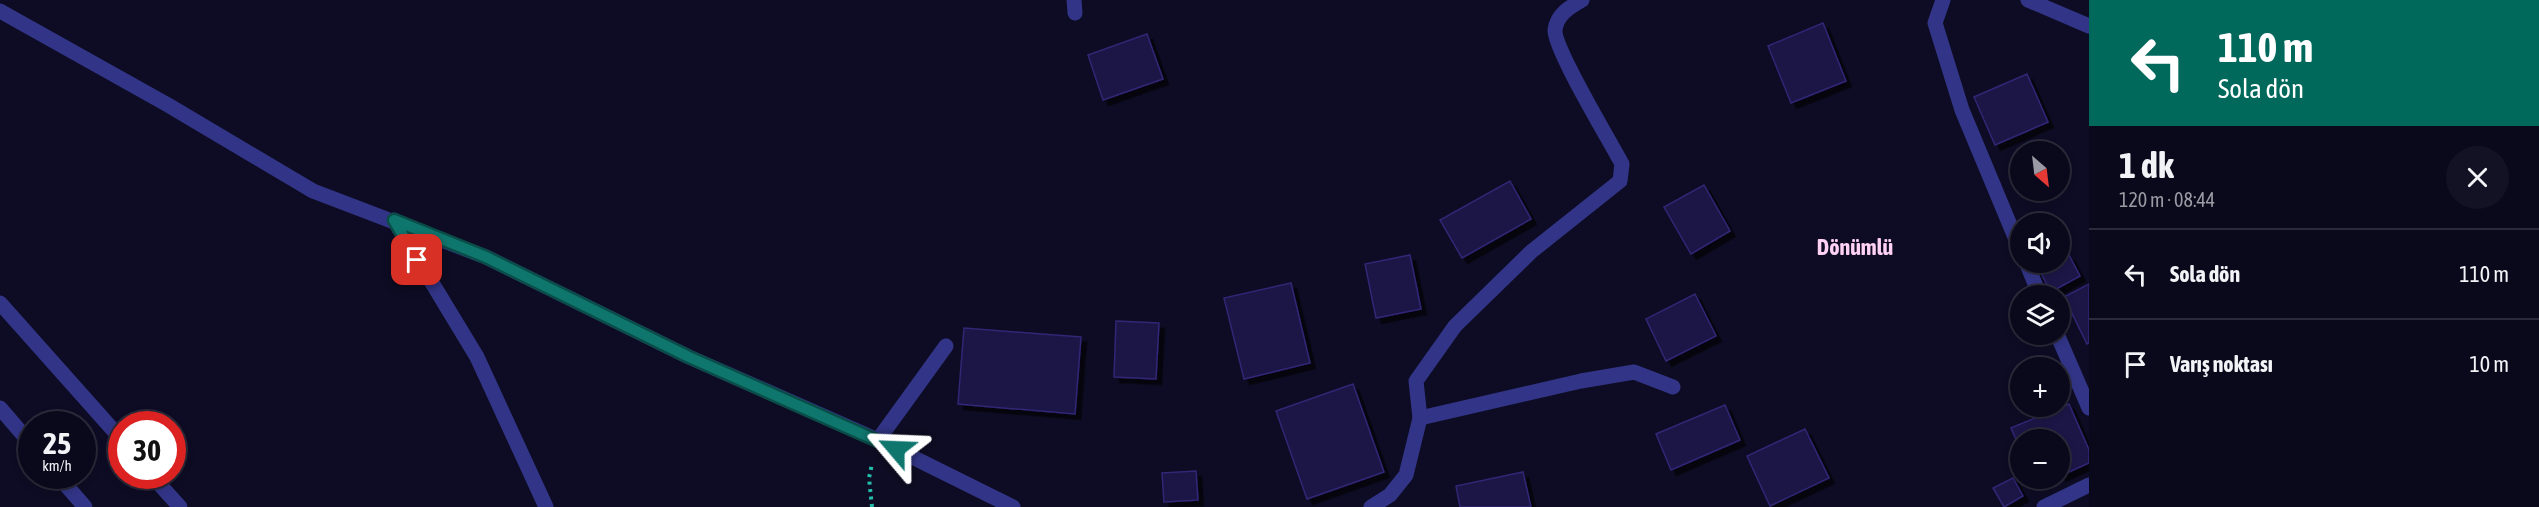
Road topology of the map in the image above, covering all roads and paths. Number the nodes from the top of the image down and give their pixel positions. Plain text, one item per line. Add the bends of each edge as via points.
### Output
1 (1582, 0) edge
2 (1943, 0) edge
3 (2028, 0) edge
4 (0, 11) edge
5 (2089, 26) edge
6 (394, 220) junction
7 (2010, 225) edge
8 (0, 303) edge
9 (2062, 345) edge
10 (946, 346) dead end
11 (1673, 387) dead end
12 (0, 408) edge
13 (2089, 408) edge
14 (1420, 418) junction
15 (108, 425) edge
16 (18, 429) edge
17 (878, 440) junction
18 (2089, 485) edge
19 (69, 489) edge
20 (164, 489) edge
21 (85, 507) edge
22 (180, 507) edge
23 (546, 507) edge
24 (872, 507) edge
25 (1013, 507) edge
26 (1371, 507) edge
27 (2044, 507) edge

1 - 14 street via 1564,10 1555,30 1562,55 1622,164 1620,181 1532,251 1455,326 1416,381
2 - 7 street via 1935,23 1962,110
3 - 5 street
4 - 6 street via 313,191
6 - 17 street via 486,257 689,357
6 - 23 street via 477,357
8 - 15 street
9 - 13 street
10 - 17 street
11 - 14 street via 1634,372
12 - 16 street
14 - 26 street via 1406,476 1390,495
17 - 24 path via 869,478
17 - 25 street
18 - 27 street
19 - 21 street
20 - 22 street

